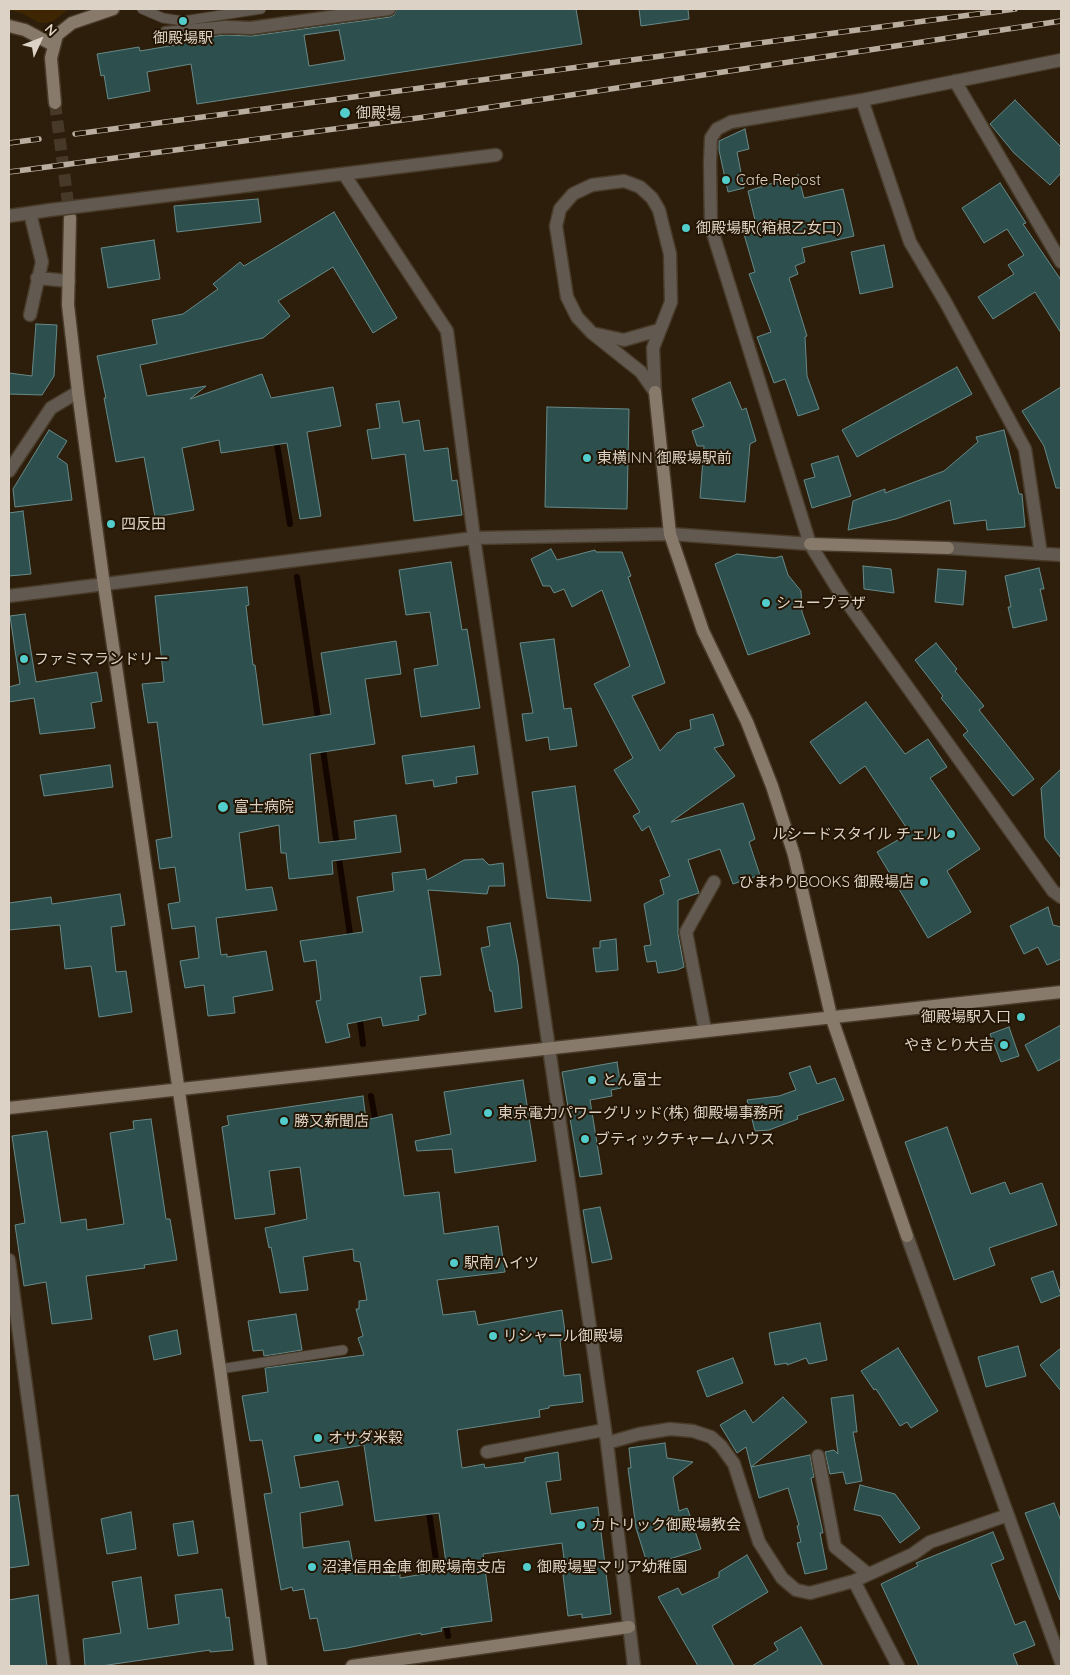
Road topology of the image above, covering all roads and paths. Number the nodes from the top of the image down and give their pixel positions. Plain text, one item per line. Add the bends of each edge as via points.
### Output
1 (113, 9) edge
2 (142, 9) edge
3 (257, 9) edge
4 (261, 9) edge
5 (389, 9) edge
6 (9, 26) edge
7 (166, 33) dead end
8 (53, 45) junction
9 (1061, 60) edge
10 (955, 81) junction
11 (862, 100) junction
12 (55, 103) tunnel mouth
13 (496, 154) dead end
14 (344, 174) junction
15 (30, 213) junction
16 (9, 216) edge
17 (70, 218) tunnel mouth
18 (1061, 262) edge
19 (38, 278) junction
20 (69, 281) junction
21 (30, 315) dead end
22 (658, 330) junction
23 (592, 333) junction
24 (78, 392) junction
25 (655, 392) junction
26 (9, 471) edge
27 (670, 534) junction
28 (474, 538) junction
29 (810, 544) junction
30 (1041, 554) junction
31 (1061, 555) edge
32 (104, 585) junction
33 (9, 596) edge
34 (714, 882) dead end
35 (1058, 892) edge
36 (1061, 992) edge
37 (831, 1016) junction
38 (705, 1030) junction
39 (548, 1048) junction
40 (180, 1090) junction
41 (9, 1108) edge
42 (9, 1260) edge
43 (343, 1350) dead end
44 (220, 1369) junction
45 (604, 1430) junction
46 (607, 1443) junction
47 (487, 1452) dead end
48 (818, 1456) dead end
49 (1008, 1515) junction
50 (868, 1574) junction
51 (854, 1581) junction
52 (629, 1627) junction
53 (1061, 1662) edge
54 (64, 1666) edge
55 (260, 1666) edge
56 (352, 1666) edge
57 (634, 1666) edge
58 (898, 1666) edge

1 - 8 street via 72,23 58,35
2 - 3 lane via 163,18 183,21
3 - 4 lane
5 - 7 street via 250,28
6 - 8 street via 25,30
8 - 12 street
9 - 10 street
10 - 11 street
10 - 18 street
11 - 29 street via 731,122 717,128 711,138 711,228
11 - 30 street via 910,242 1025,449
13 - 14 street
14 - 15 street, bridge
14 - 28 street via 447,331
15 - 16 street
15 - 19 street via 42,262
17 - 20 street
19 - 20 street
19 - 21 street
20 - 24 street via 68,305
22 - 23 street via 624,340
22 - 23 street via 667,318 671,302 668,245 659,210 652,198 640,187 624,181 592,185 573,194 560,209 556,226 567,298 577,317
22 - 25 street via 653,348
23 - 25 street via 641,372
24 - 26 street via 51,408
24 - 32 street
25 - 27 street
27 - 28 street
27 - 29 street
27 - 37 street via 703,631 748,722 772,786 794,855
28 - 32 street
28 - 39 street
29 - 30 street
29 - 35 street via 839,591
30 - 31 street
32 - 33 street
32 - 40 street
34 - 38 street via 686,932
36 - 37 street
37 - 38 street
37 - 49 street
38 - 39 street
39 - 40 street
39 - 45 street
40 - 41 street
40 - 44 street
42 - 54 street
43 - 44 lane
44 - 55 street
45 - 46 street
45 - 47 street
46 - 51 street via 670,1429 711,1437 734,1464 759,1542 782,1578 796,1590 810,1593
46 - 52 street
48 - 50 street via 835,1546
49 - 50 street via 930,1542 913,1554
49 - 53 street
50 - 51 street
51 - 58 street
52 - 56 street
52 - 57 street

